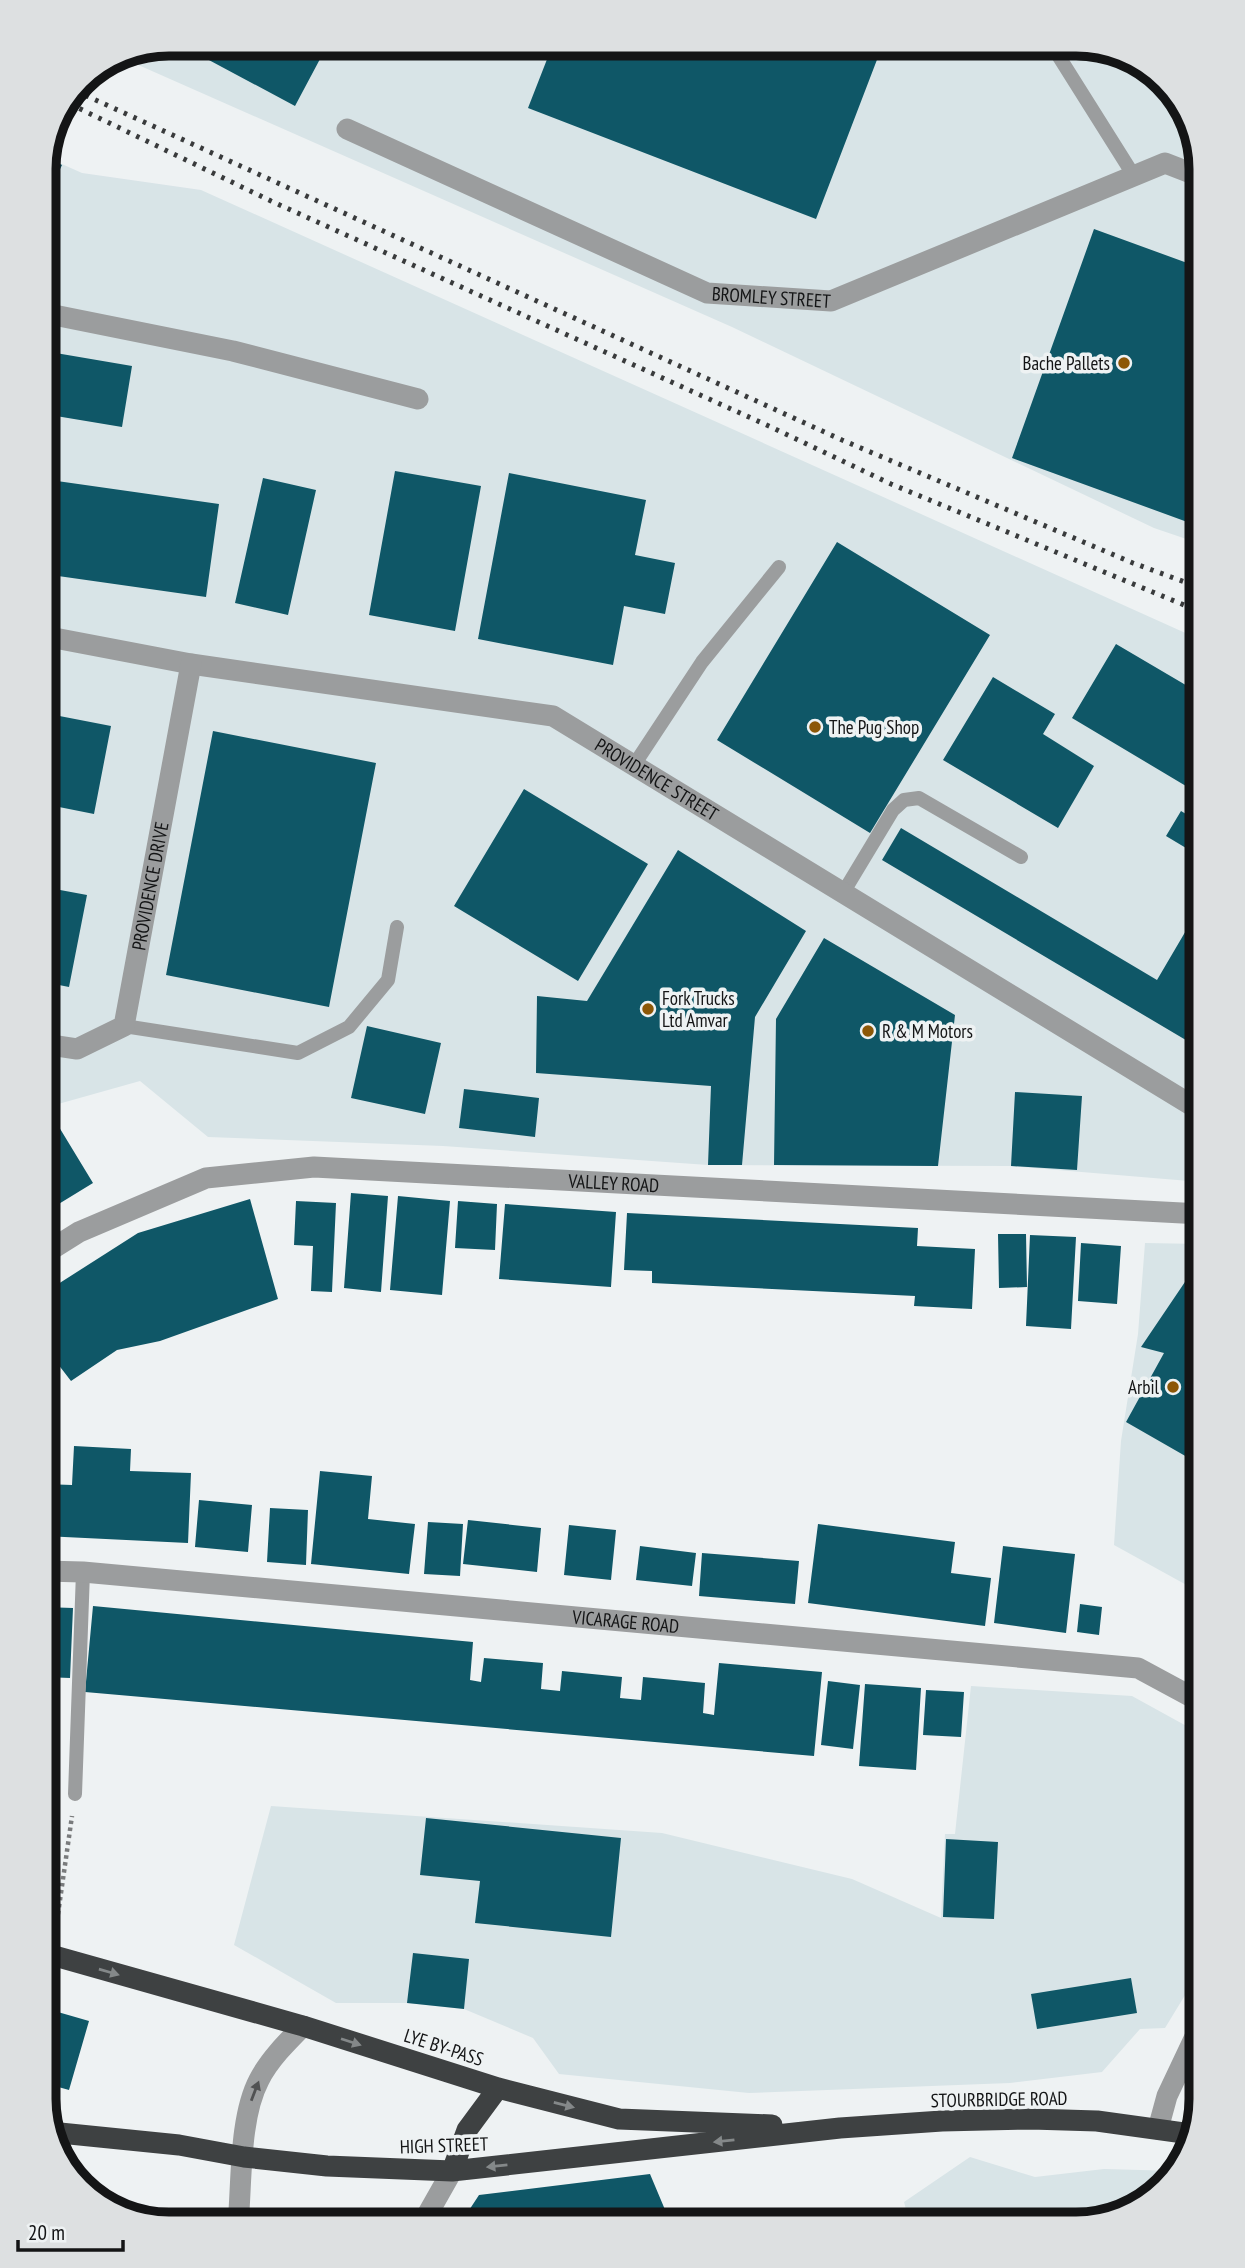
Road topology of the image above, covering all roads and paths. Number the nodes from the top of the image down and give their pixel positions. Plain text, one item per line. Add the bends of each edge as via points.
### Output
1 (1059, 56) edge
2 (347, 129) dead end
3 (1189, 172) edge
4 (1134, 176) junction
5 (56, 315) edge
6 (418, 399) dead end
7 (779, 567) dead end
8 (56, 638) edge
9 (191, 664) junction
10 (634, 765) junction
11 (1021, 857) dead end
12 (843, 893) junction
13 (397, 927) dead end
14 (124, 1026) junction
15 (56, 1046) edge
16 (1189, 1104) edge
17 (1189, 1213) edge
18 (56, 1246) edge
19 (56, 1571) edge
20 (83, 1572) junction
21 (1189, 1696) edge
22 (75, 1794) joint
23 (56, 1907) edge
24 (56, 1956) edge
25 (303, 2026) junction
26 (1189, 2049) edge
27 (498, 2088) junction
28 (840, 2128) junction
29 (1158, 2129) junction
30 (62, 2133) edge
31 (1183, 2133) edge
32 (244, 2157) junction
33 (452, 2171) junction
34 (239, 2212) edge
35 (429, 2212) edge

1 - 4 lane
2 - 4 street, BROMLEY STREET via 707,293 831,301
3 - 4 street, BROMLEY STREET via 1166,163
5 - 6 street via 233,351
7 - 10 lane via 702,662
8 - 9 street, PROVIDENCE STREET
9 - 10 street, PROVIDENCE STREET via 553,716
9 - 14 street, PROVIDENCE DRIVE
10 - 12 street, PROVIDENCE STREET
11 - 12 lane via 919,798 904,800 893,810
12 - 16 street, PROVIDENCE STREET
13 - 14 lane via 388,980 349,1027 298,1053
14 - 15 street via 77,1049
17 - 18 street, VALLEY ROAD via 314,1167 206,1178 79,1232
19 - 20 street, VICARAGE ROAD
20 - 21 street, VICARAGE ROAD via 1138,1668
20 - 22 lane
22 - 23 path
24 -> 25 highway, LYE BY-PASS
25 -> 27 highway, LYE BY-PASS
32 -> 25 street via 248,2110 258,2081
26 - 29 street via 1167,2096
27 -> 28 highway, LYE BY-PASS via 619,2119
27 - 33 highway via 467,2130
28 - 29 highway, STOURBRIDGE ROAD via 1031,2119
28 -> 33 highway, HIGH STREET
29 - 31 highway, STOURBRIDGE ROAD
30 - 32 highway, HIGH STREET
32 - 33 highway, HIGH STREET via 354,2168
32 - 34 street
33 - 35 street

